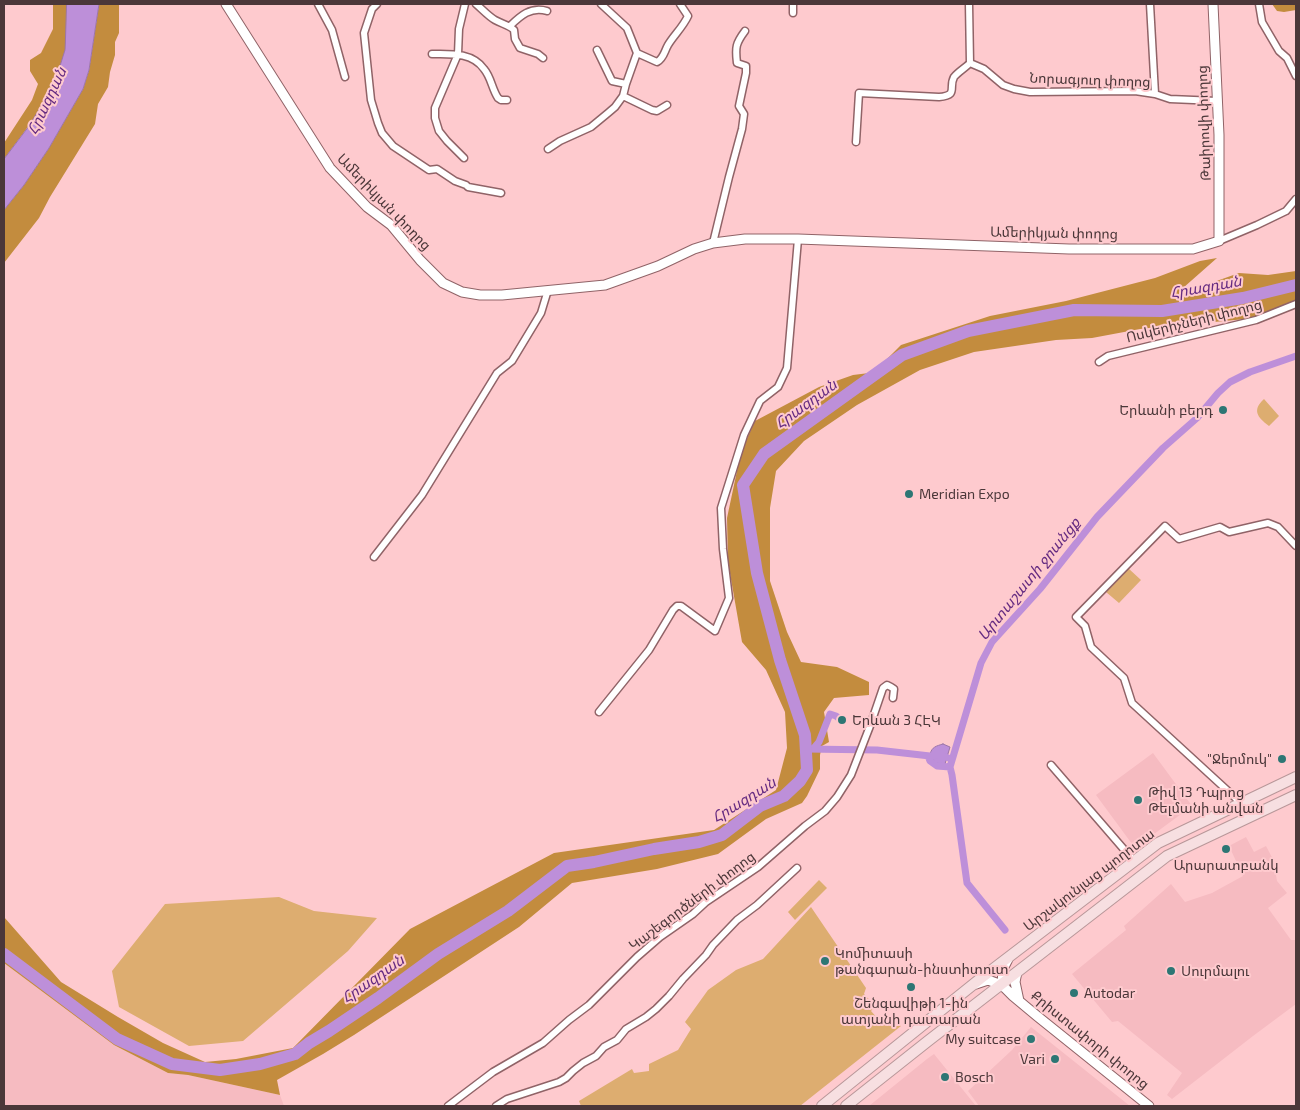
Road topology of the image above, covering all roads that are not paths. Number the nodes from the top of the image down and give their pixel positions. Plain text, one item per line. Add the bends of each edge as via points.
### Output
1 (226, 4) edge
2 (318, 4) edge
3 (376, 4) edge
4 (465, 4) edge
5 (476, 4) edge
6 (601, 4) edge
7 (680, 4) edge
8 (793, 4) edge
9 (969, 4) edge
10 (1150, 4) edge
11 (1213, 4) edge
12 (1259, 4) edge
13 (547, 11) dead end
14 (793, 13) dead end
15 (510, 26) junction
16 (745, 31) dead end
17 (597, 50) dead end
18 (638, 53) junction
19 (432, 54) dead end
20 (458, 54) junction
21 (543, 58) dead end
22 (970, 63) junction
23 (1296, 76) edge
24 (344, 78) dead end
25 (626, 84) junction
26 (1155, 94) junction
27 (623, 96) junction
28 (507, 100) dead end
29 (1217, 102) junction
30 (667, 105) dead end
31 (856, 142) dead end
32 (548, 149) dead end
33 (464, 158) dead end
34 (501, 193) dead end
35 (1296, 199) edge
36 (798, 239) junction
37 (1218, 241) junction
38 (713, 243) junction
39 (548, 290) junction
40 (1296, 304) edge
41 (1099, 362) dead end
42 (1296, 546) edge
43 (374, 557) dead end
44 (893, 698) dead end
45 (599, 712) dead end
46 (1051, 765) dead end
47 (1296, 777) edge
48 (1296, 795) edge
49 (1241, 804) junction
50 (1158, 843) junction
51 (1167, 856) junction
52 (1134, 861) junction
53 (797, 868) dead end
54 (1008, 959) junction
55 (1017, 972) junction
56 (976, 984) junction
57 (1002, 984) junction
58 (1016, 998) junction
59 (448, 1106) edge
60 (496, 1106) edge
61 (822, 1106) edge
62 (846, 1106) edge
63 (1149, 1106) edge

1 - 39 street, Ամերիկյան փողոց via 330,168 367,207 391,225 443,283 480,296
2 - 24 street via 332,30
3 - 34 street via 364,33 371,100 382,133 393,146 429,170 437,168 468,187
4 - 20 street
5 - 15 street via 490,17
6 - 18 street via 627,28
7 - 18 street via 688,16 662,59 657,62
8 - 14 street
9 - 22 street
10 - 26 street
11 - 29 street, Թաիրովի փողոց
12 - 23 street via 1262,22
13 - 15 street via 530,11
15 - 21 street via 520,48
16 - 38 street via 735,48 737,63 746,66 739,106 744,114 742,129
17 - 25 street via 612,81
18 - 25 street
19 - 20 street
20 - 28 street via 478,62 496,95
20 - 33 street via 435,108 435,118 439,131
22 - 26 street, Նորագյուղ փողոց via 1014,90
22 - 31 street via 954,78 948,96 860,93
25 - 27 street
26 - 29 street, Նորագյուղ փողոց via 1170,99
27 - 30 street via 652,110
27 - 32 street via 591,126
29 - 37 street, Թաիրովի փողոց
35 - 37 street, Ամերիկյան փողոց via 1286,211
36 - 37 street, Ամերիկյան փողոց via 1070,249 1193,249
36 - 38 street, Ամերիկյան փողոց
36 - 45 street via 788,368 778,387 760,401 744,435 721,508 730,598 715,631 677,606 649,650
38 - 39 street, Ամերիկյան փողոց via 605,285
39 - 43 street via 541,314 512,361 497,373 422,495
40 - 41 street, Ոսկերիչների փողոց via 1256,320 1108,356
42 - 49 street via 1268,523 1229,532 1220,526 1180,539 1165,526 1076,617 1085,626 1091,647 1124,678 1132,703
44 - 59 street, Կաշեգործների փողոց via 894,690 887,685 883,688 850,775 825,812 758,867 660,937 542,1043 493,1072
46 - 52 street
47 - 49 main road, Արշակունյաց պողոտա
48 - 51 main road, Արշակունյաց պողոտա
49 - 50 main road, Արշակունյաց պողոտա
50 - 51 main road via 1157,851
50 - 52 main road, Արշակունյաց պողոտա
51 - 55 main road, Արշակունյաց պողոտա
52 - 54 main road, Արշակունյաց պողոտա
53 - 60 street via 737,920 656,1009 626,1029 617,1040 559,1082 507,1099
54 - 56 main road, Արշակունյաց պողոտա
54 - 57 street via 1003,969
55 - 57 main road, Արշակունյաց պողոտա
55 - 58 street
56 - 57 street via 988,980
56 - 61 main road, Արշակունյաց պողոտա
57 - 58 street, Քրիստափորի փողոց
57 - 62 main road, Արշակունյաց պողոտա
58 - 63 street, Քրիստափորի փողոց

